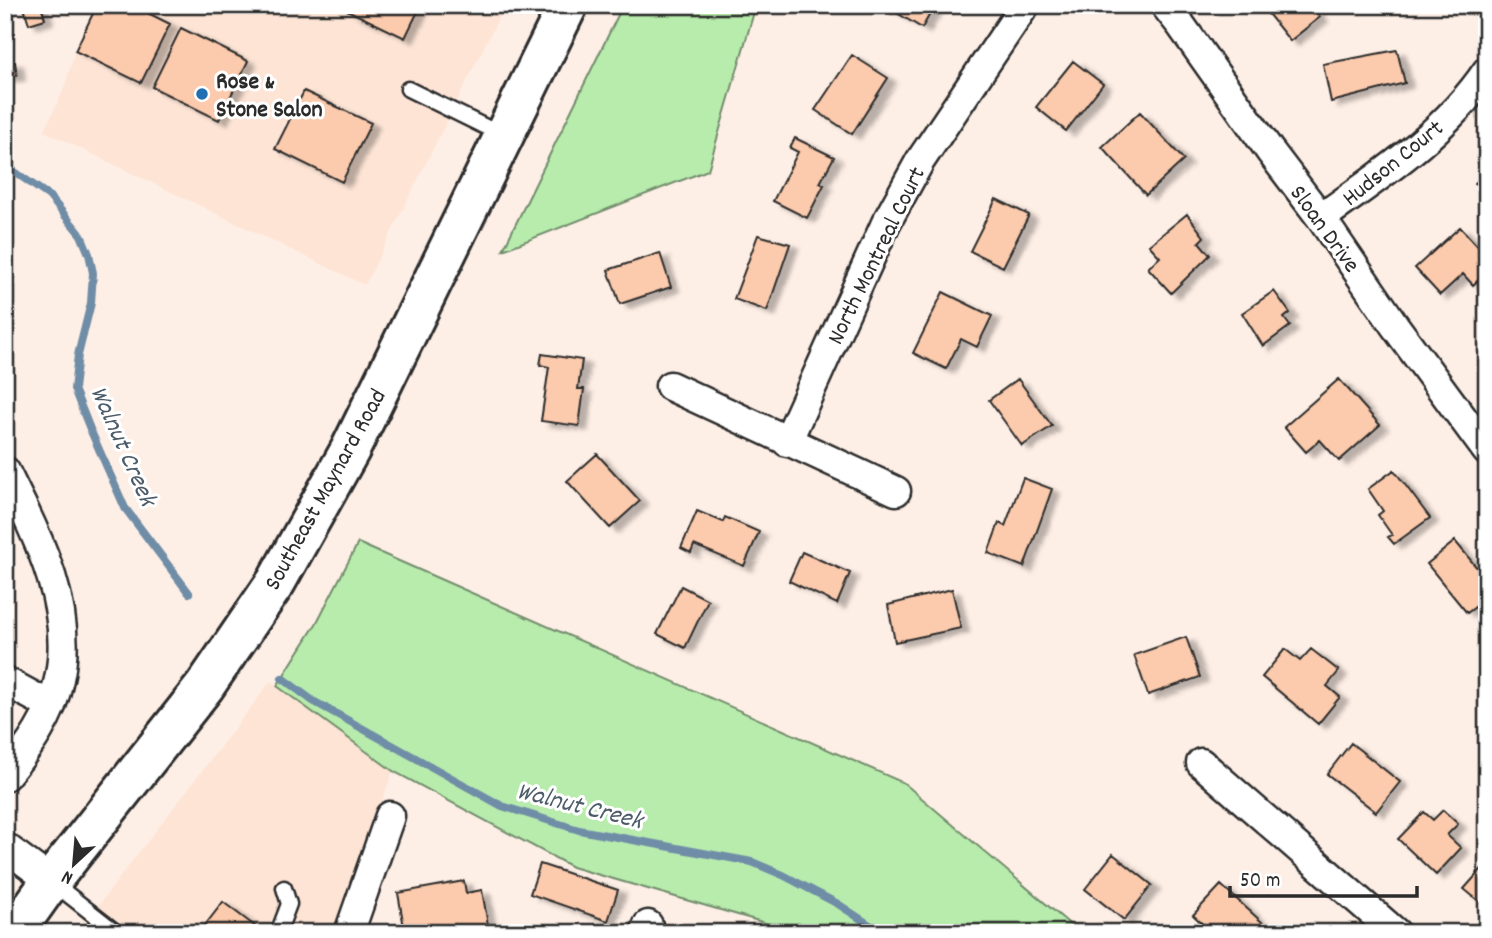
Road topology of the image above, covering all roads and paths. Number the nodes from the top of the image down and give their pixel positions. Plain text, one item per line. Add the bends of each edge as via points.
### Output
1 (568, 5) edge
2 (1025, 5) edge
3 (1165, 5) edge
4 (1487, 71) edge
5 (408, 89) dead end
6 (504, 136) junction
7 (1321, 218) junction
8 (670, 386) dead end
9 (787, 442) junction
10 (1487, 451) edge
11 (5, 471) edge
12 (896, 491) dead end
13 (5, 681) edge
14 (51, 706) junction
15 (1201, 764) dead end
16 (5, 776) edge
17 (390, 816) dead end
18 (5, 847) edge
19 (51, 881) junction
20 (284, 888) dead end
21 (14, 933) edge
22 (117, 933) edge
23 (278, 933) edge
24 (349, 933) edge
25 (1396, 933) edge

1 - 6 main road, Southeast Maynard Road
2 - 9 street, North Montreal Court via 920,161 886,223
3 - 7 street, Sloan Drive
4 - 7 street, Hudson Court via 1405,158
5 - 6 lane
6 - 19 main road, Southeast Maynard Road via 350,450 275,582 205,686
7 - 10 street, Sloan Drive
8 - 9 street
9 - 12 street
11 - 14 street via 37,540 61,618 61,670
13 - 14 street
14 - 16 street
15 - 25 street
17 - 24 street
18 - 19 street
19 - 21 main road, Southeast Maynard Road
19 - 22 lane
20 - 23 lane via 289,904

